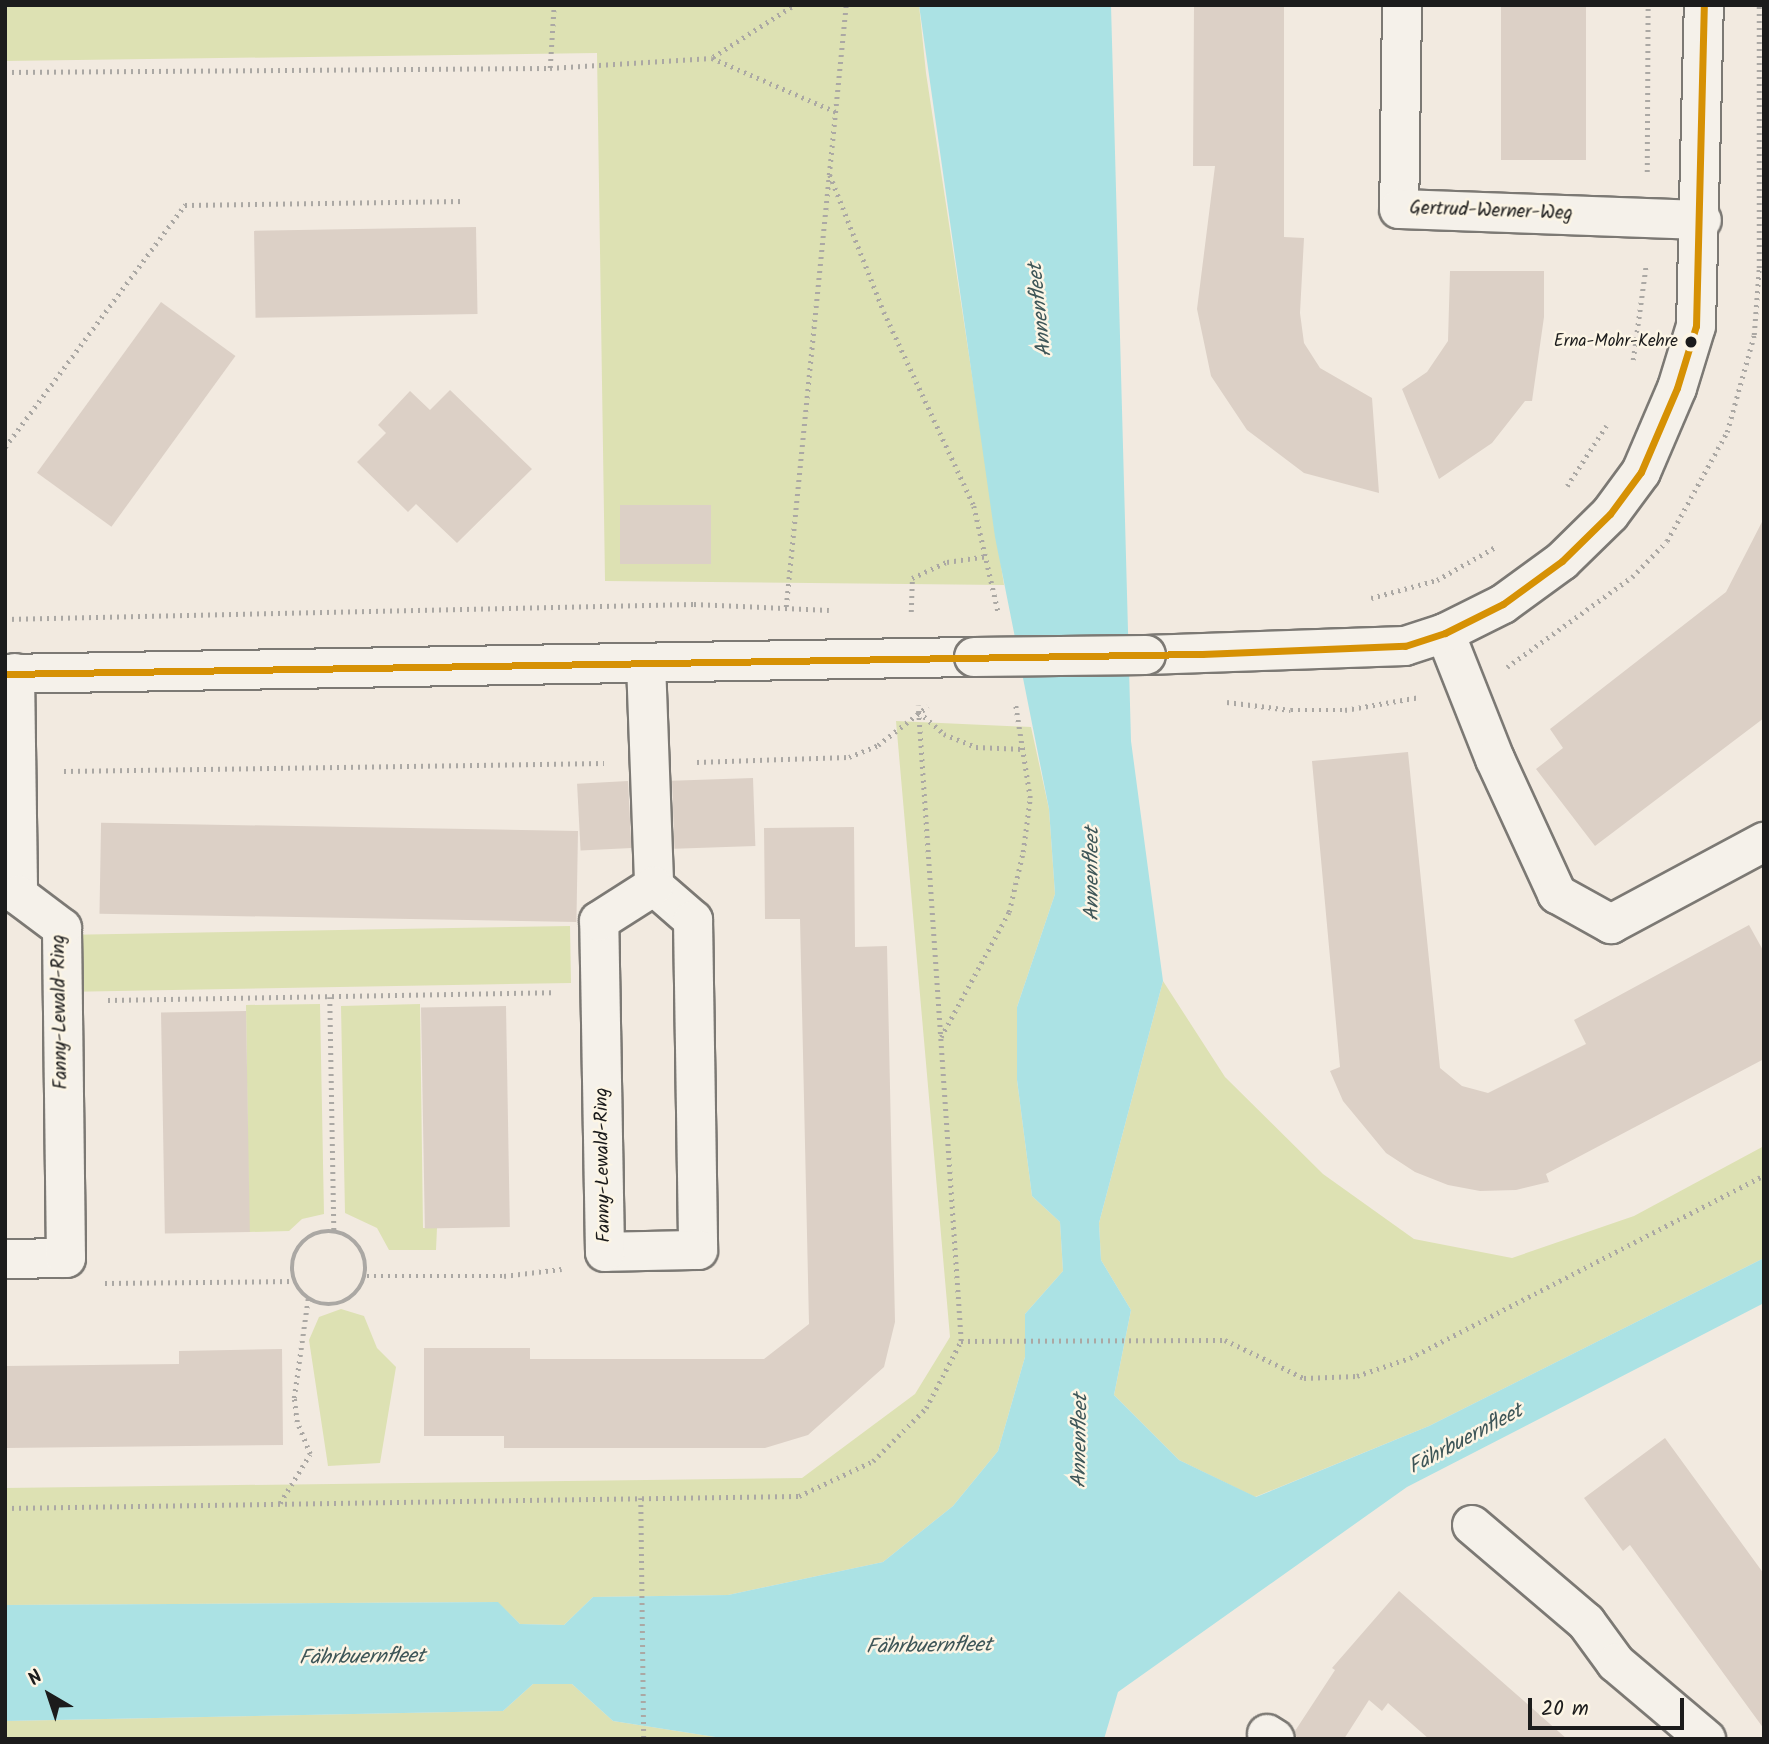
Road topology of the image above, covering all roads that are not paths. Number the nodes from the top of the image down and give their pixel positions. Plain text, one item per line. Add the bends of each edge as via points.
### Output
1 (1402, 5) edge
2 (1704, 5) edge
3 (1702, 220) junction
4 (1445, 633) junction
5 (646, 663) junction
6 (10, 673) edge
7 (1764, 842) edge
8 (654, 886) junction
9 (12, 900) edge
10 (5, 1259) edge
11 (1472, 1525) dead end
12 (1706, 1739) edge

1 - 3 street, Gertrud-Werner-Weg via 1399,209
2 - 3 street, Fanny-Lewald-Ring
3 - 4 street, Fanny-Lewald-Ring via 1696,326 1677,388 1641,472 1610,514 1562,561 1503,604
4 - 5 street, Fanny-Lewald-Ring, bridge via 1405,646
4 - 7 street via 1495,759 1557,894 1611,924
5 - 6 street, Fanny-Lewald-Ring
5 - 8 street
6 - 9 street, Fanny-Lewald-Ring via 16,772
8 - 8 street, Fanny-Lewald-Ring via 693,920 698,1250 605,1252 599,921
9 - 10 street, Fanny-Lewald-Ring via 62,928 66,1258
11 - 12 street via 1586,1622 1616,1663

